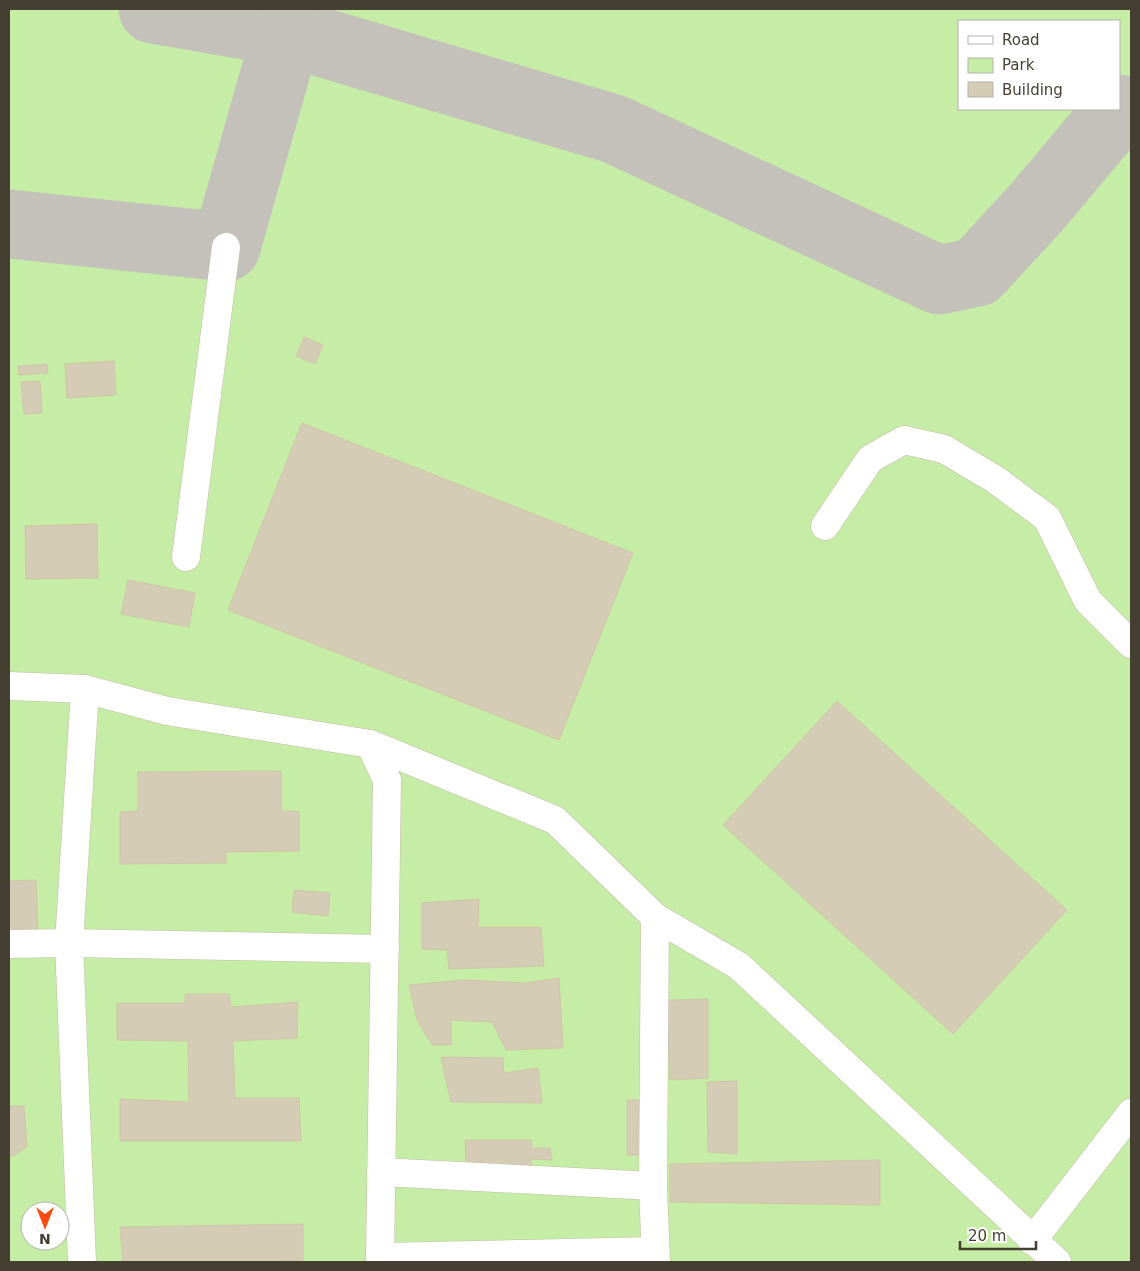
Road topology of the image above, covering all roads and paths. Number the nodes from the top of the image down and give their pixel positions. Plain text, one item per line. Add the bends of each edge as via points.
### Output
1 (226, 247) dead end
2 (825, 526) dead end
3 (186, 557) dead end
4 (1131, 644) edge
5 (9, 686) edge
6 (85, 689) junction
7 (370, 744) junction
8 (656, 917) junction
9 (69, 943) junction
10 (9, 944) edge
11 (385, 950) junction
12 (1131, 1113) edge
13 (380, 1172) junction
14 (653, 1186) junction
15 (1032, 1241) junction
16 (655, 1256) edge
17 (380, 1260) edge
18 (82, 1262) edge
19 (1057, 1262) edge

1 - 3 street
2 - 4 street via 870,459 904,440 944,449 996,480 1047,518 1088,601
5 - 6 street
6 - 7 street via 167,711
6 - 9 street
7 - 8 street via 555,820
7 - 11 street via 387,780
8 - 14 street
8 - 15 street via 739,966
9 - 10 street
9 - 11 street
9 - 18 street
11 - 13 street
12 - 15 street
13 - 14 street
13 - 17 street
14 - 16 street
15 - 19 street
16 - 17 street

